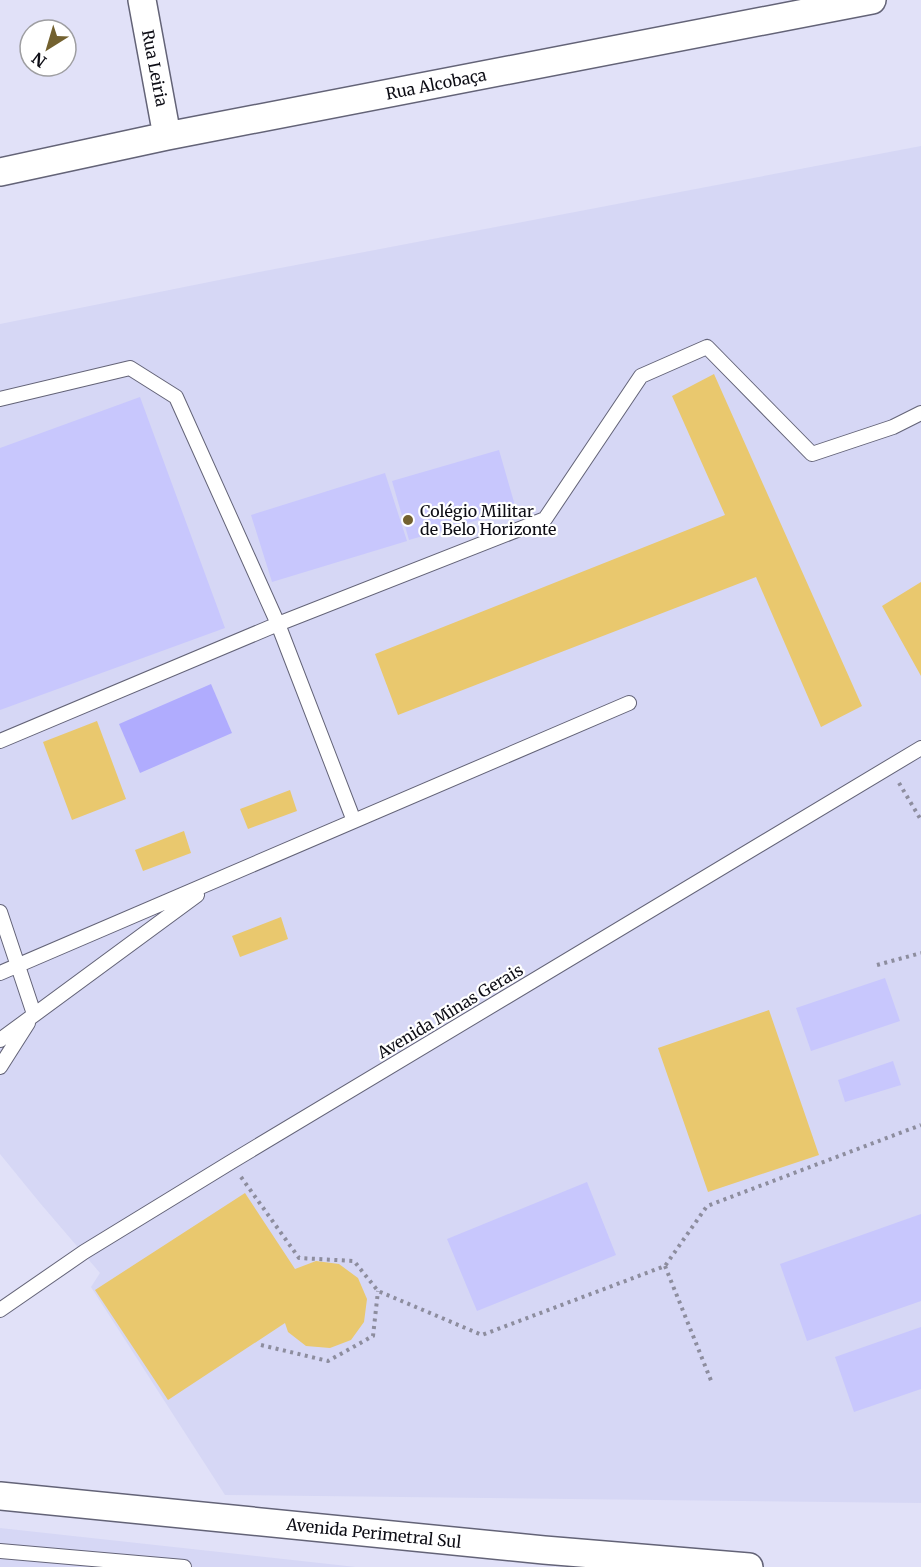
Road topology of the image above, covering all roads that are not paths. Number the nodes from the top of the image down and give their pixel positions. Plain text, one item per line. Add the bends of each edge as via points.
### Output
1 (142, 0) edge
2 (872, 0) edge
3 (760, 10) edge
4 (167, 136) junction
5 (0, 172) edge
6 (0, 399) edge
7 (921, 413) edge
8 (278, 624) junction
9 (629, 703) dead end
10 (0, 741) edge
11 (921, 748) edge
12 (354, 821) junction
13 (218, 880) junction
14 (0, 912) edge
15 (18, 966) junction
16 (0, 973) edge
17 (34, 1014) junction
18 (0, 1040) edge
19 (0, 1067) edge
20 (0, 1310) edge
21 (0, 1496) edge
22 (0, 1551) edge
23 (549, 1558) edge
24 (184, 1567) edge
25 (749, 1567) edge

1 - 4 street, Rua Leiria
2 - 3 street, Rua Alcobaça
3 - 4 street, Rua Alcobaça
4 - 5 street, Rua Alcobaça
6 - 8 lane via 130,368 176,398
7 - 8 lane via 893,427 812,453 707,347 641,376 544,519
8 - 10 lane
8 - 12 lane
9 - 12 lane
11 - 20 lane, Avenida Minas Gerais via 231,1162 84,1252
12 - 13 lane
13 - 15 lane
13 - 17 lane
14 - 15 lane
15 - 16 lane
15 - 17 lane
17 - 18 lane
17 - 19 lane
21 - 23 street, Avenida Perimetral Sul
22 - 24 lane
23 - 25 street, Avenida Perimetral Sul

